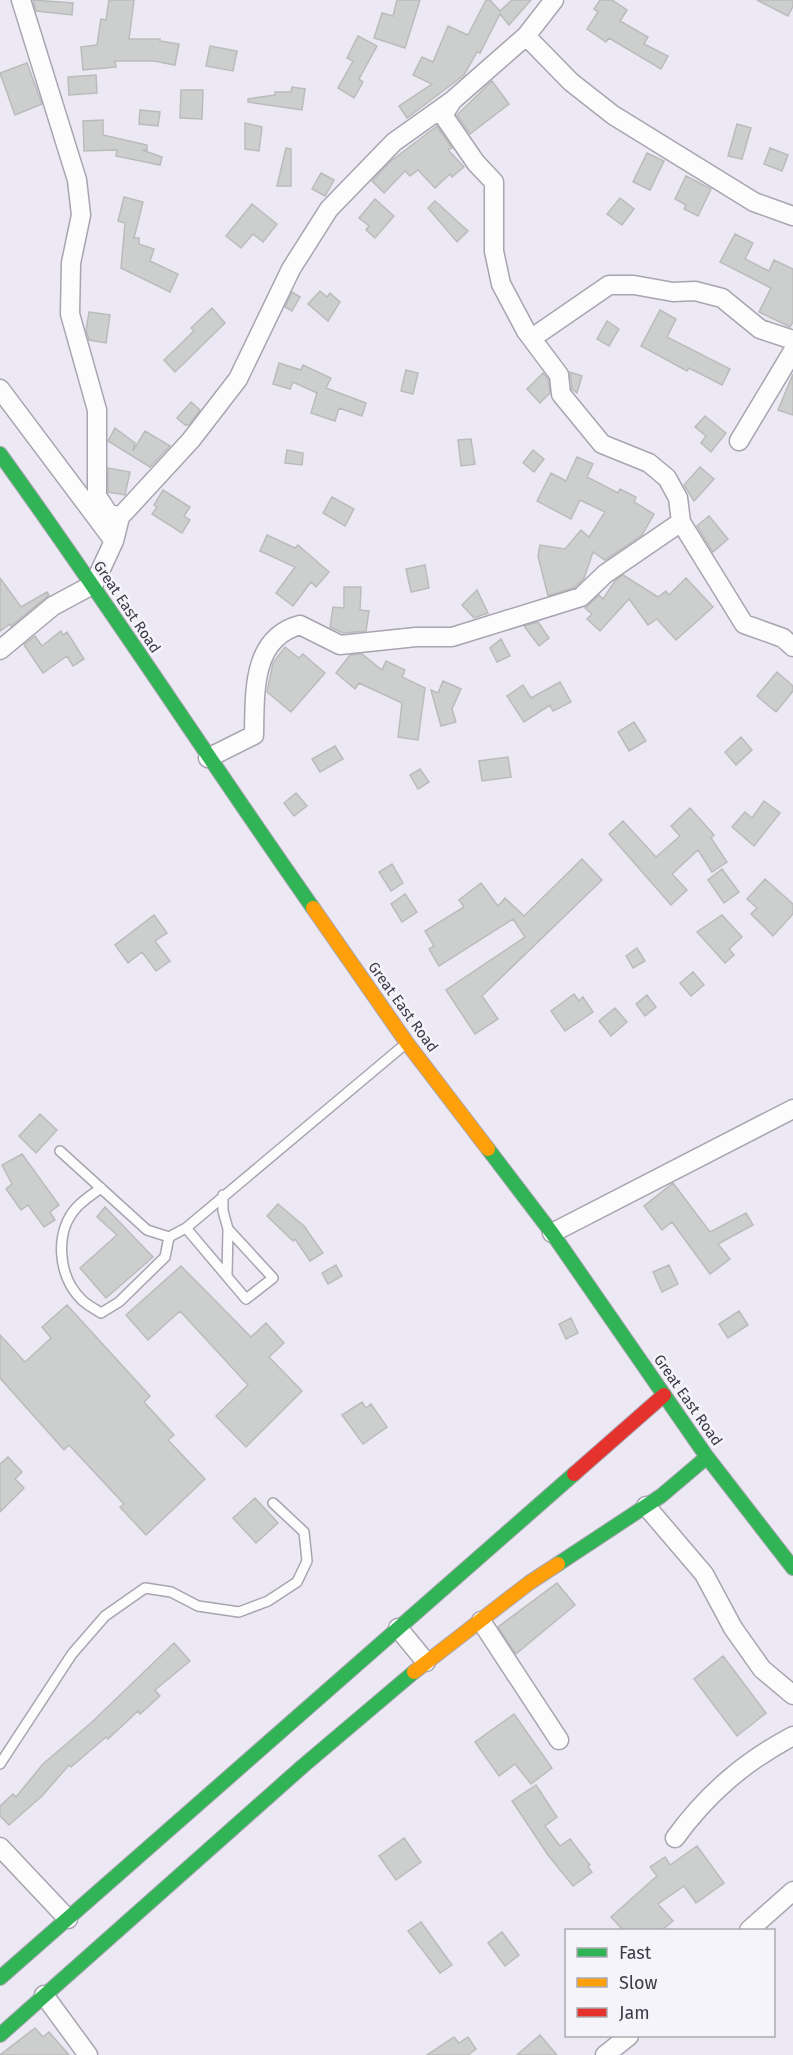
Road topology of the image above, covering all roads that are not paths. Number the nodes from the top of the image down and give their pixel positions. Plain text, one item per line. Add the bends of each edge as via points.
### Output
1 (21, 0) edge
2 (554, 0) edge
3 (526, 36) junction
4 (453, 100) junction
5 (793, 216) edge
6 (532, 338) junction
7 (793, 340) edge
8 (793, 351) edge
9 (0, 389) edge
10 (739, 441) dead end
11 (0, 454) edge
12 (120, 517) junction
13 (681, 522) junction
14 (114, 540) junction
15 (94, 584) junction
16 (793, 647) edge
17 (0, 650) edge
18 (208, 758) junction
19 (407, 1043) junction
20 (793, 1109) edge
21 (60, 1151) dead end
22 (101, 1188) junction
23 (223, 1195) junction
24 (186, 1228) junction
25 (228, 1229) junction
26 (552, 1233) junction
27 (169, 1237) junction
28 (226, 1276) junction
29 (664, 1395) junction
30 (707, 1457) junction
31 (273, 1503) dead end
32 (646, 1506) junction
33 (793, 1568) edge
34 (481, 1621) junction
35 (398, 1628) junction
36 (426, 1662) junction
37 (793, 1695) edge
38 (793, 1736) edge
39 (559, 1740) dead end
40 (0, 1764) edge
41 (675, 1838) dead end
42 (0, 1846) edge
43 (793, 1891) edge
44 (68, 1919) junction
45 (751, 1929) edge
46 (0, 1978) edge
47 (44, 1995) junction
48 (0, 2035) edge
49 (628, 2037) edge
50 (88, 2055) edge
51 (605, 2055) edge

1 - 12 street via 77,180 81,215 71,263 70,314 97,410 97,496 108,513
2 - 3 street
3 - 4 street
3 - 5 street via 571,82 613,115 754,202
4 - 6 street via 443,115 494,182 494,251 501,284
4 - 12 street via 394,142 330,208 291,269 238,379 191,440
6 - 7 street via 609,285 634,285 722,298 760,329
6 - 13 street via 559,375 561,394 602,444 649,463 667,478 678,498
8 - 10 street
9 - 14 street
11 - 15 main road, Great East Road
12 - 14 street
13 - 16 street via 744,624 783,638
13 - 18 street via 605,574 581,597 452,638 416,637 340,645 300,625 292,627 267,648 255,677 254,735
14 - 15 street
15 - 17 street via 53,606
15 - 18 main road, Great East Road
18 - 19 main road, Great East Road
19 - 23 lane
19 - 26 main road, Great East Road
20 - 26 street
21 - 22 lane
22 - 27 lane via 147,1230
22 - 27 lane via 77,1207 59,1251 80,1299 101,1313 119,1302 165,1257
23 - 24 lane
23 - 25 lane
24 - 27 lane
24 - 28 lane
25 - 28 lane
25 - 28 lane via 273,1278 246,1299
26 - 29 main road, Great East Road
29 - 30 main road, Great East Road
29 - 35 main road
30 - 32 main road
30 - 33 main road, Great East Road
31 - 40 lane via 304,1532 307,1561 297,1582 239,1612 198,1606 171,1592 145,1588 105,1616 72,1654
32 - 34 main road via 529,1583
32 - 37 street via 704,1574 733,1628 762,1670
34 - 36 main road
34 - 39 street
35 - 36 street
35 - 44 main road
36 - 47 main road
38 - 41 street via 749,1761 699,1805
42 - 44 street
43 - 45 street
44 - 46 main road
47 - 48 main road
47 - 50 street
49 - 51 street

